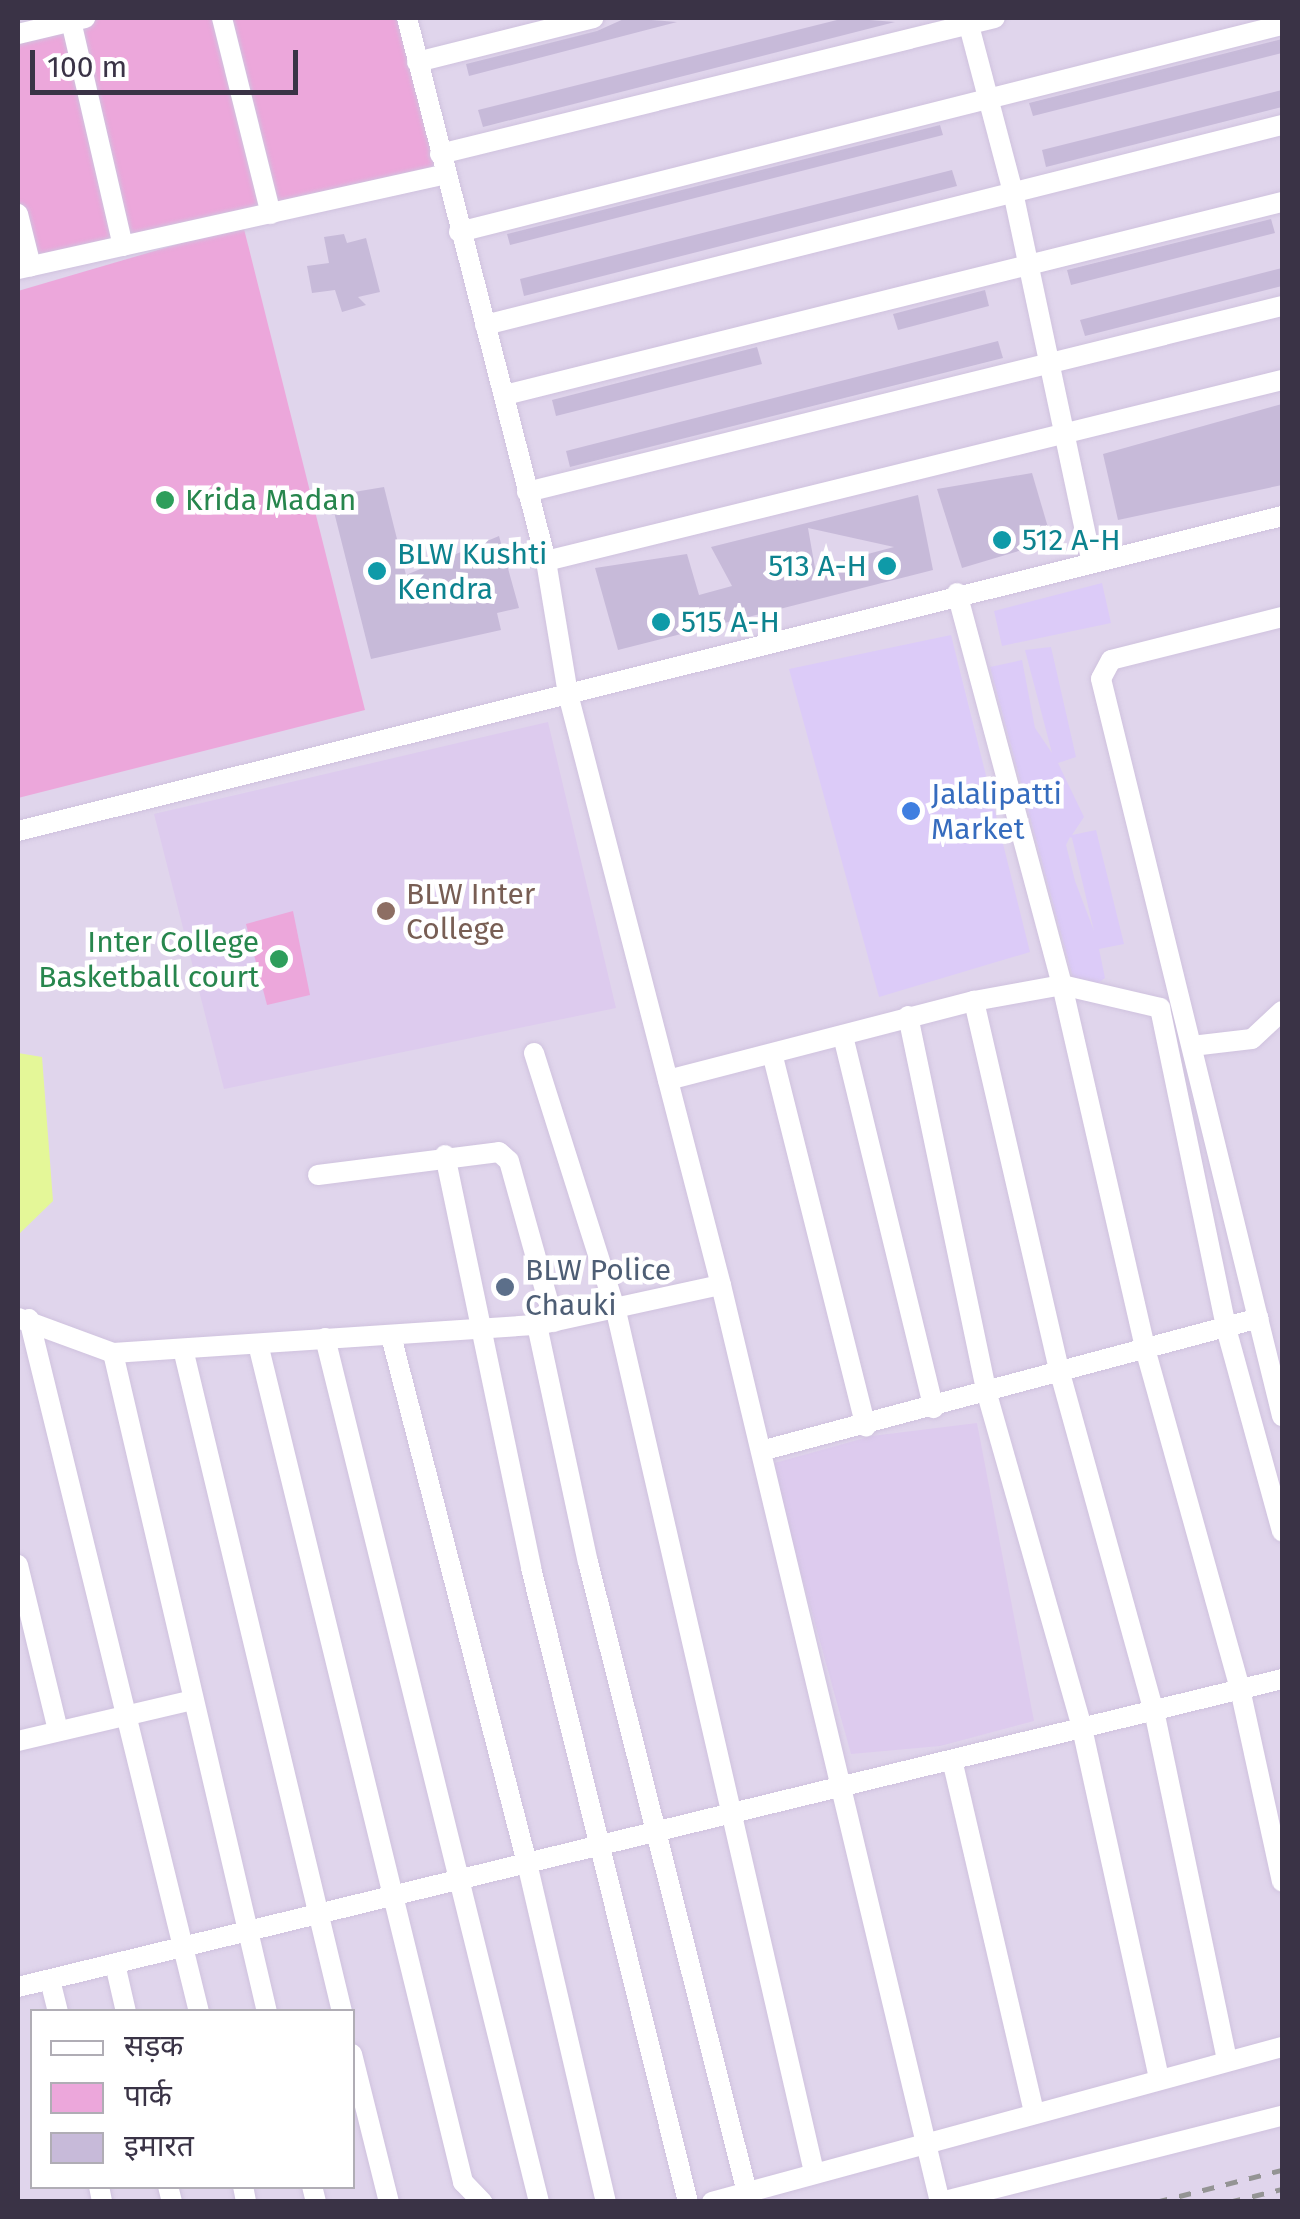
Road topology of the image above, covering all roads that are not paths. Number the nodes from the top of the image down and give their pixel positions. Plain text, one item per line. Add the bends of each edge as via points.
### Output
1 (222, 18) edge
2 (407, 18) edge
3 (594, 18) edge
4 (995, 18) edge
5 (78, 19) edge
6 (967, 21) edge
7 (1282, 26) edge
8 (18, 34) edge
9 (417, 62) junction
10 (988, 97) junction
11 (1282, 125) edge
12 (442, 164) junction
13 (1012, 192) junction
14 (1282, 202) edge
15 (18, 214) edge
16 (271, 214) junction
17 (459, 232) junction
18 (123, 246) junction
19 (1027, 265) junction
20 (24, 268) edge
21 (1282, 306) edge
22 (484, 326) junction
23 (1051, 362) junction
24 (1282, 380) edge
25 (504, 395) junction
26 (1066, 433) junction
27 (527, 492) junction
28 (1282, 516) edge
29 (1091, 558) junction
30 (546, 561) junction
31 (957, 593) junction
32 (1282, 617) edge
33 (568, 694) junction
34 (18, 831) edge
35 (1062, 985) junction
36 (974, 1001) junction
37 (1282, 1011) edge
38 (908, 1016) junction
39 (843, 1036) junction
40 (1192, 1046) junction
41 (534, 1053) dead end
42 (773, 1057) junction
43 (668, 1080) junction
44 (445, 1156) junction
45 (318, 1174) dead end
46 (720, 1285) junction
47 (616, 1312) junction
48 (23, 1318) edge
49 (1260, 1318) junction
50 (545, 1323) junction
51 (1226, 1328) junction
52 (478, 1331) junction
53 (391, 1336) junction
54 (324, 1338) junction
55 (258, 1344) junction
56 (183, 1348) junction
57 (1146, 1352) junction
58 (114, 1353) junction
59 (1060, 1374) junction
60 (986, 1394) junction
61 (934, 1408) junction
62 (1282, 1412) edge
63 (866, 1426) junction
64 (761, 1451) junction
65 (1282, 1531) edge
66 (18, 1566) edge
67 (1282, 1679) edge
68 (1240, 1689) junction
69 (193, 1700) junction
70 (1154, 1712) junction
71 (131, 1714) junction
72 (1082, 1728) junction
73 (58, 1730) junction
74 (18, 1741) edge
75 (953, 1764) junction
76 (843, 1788) junction
77 (728, 1814) junction
78 (656, 1832) junction
79 (600, 1846) junction
80 (527, 1863) junction
81 (454, 1881) junction
82 (1282, 1881) edge
83 (392, 1896) junction
84 (317, 1914) junction
85 (246, 1931) junction
86 (183, 1948) junction
87 (115, 1964) junction
88 (50, 1980) junction
89 (18, 1987) edge
90 (57, 2009) edge
91 (125, 2009) edge
92 (198, 2009) edge
93 (266, 2009) edge
94 (341, 2009) edge
95 (1282, 2046) edge
96 (1227, 2060) junction
97 (355, 2066) edge
98 (1159, 2077) junction
99 (1034, 2112) junction
100 (1282, 2116) edge
101 (926, 2143) junction
102 (814, 2172) junction
103 (747, 2192) junction
104 (390, 2202) edge
105 (482, 2202) edge
106 (539, 2202) edge
107 (606, 2202) edge
108 (688, 2202) edge
109 (712, 2202) edge
110 (940, 2202) edge

1 - 16 street
2 - 9 street
3 - 9 street
4 - 6 street
5 - 8 street
5 - 18 street
6 - 10 street
6 - 12 street
7 - 10 street
9 - 12 street
10 - 13 street
10 - 17 street
11 - 13 street
12 - 16 street
12 - 17 street
13 - 19 street
13 - 22 street
14 - 19 street
15 - 20 street
16 - 18 street
17 - 22 street
18 - 20 street
19 - 23 street
19 - 25 street
21 - 23 street
22 - 25 street
23 - 26 street
23 - 27 street
24 - 26 street
25 - 27 street
26 - 29 street
26 - 30 street
27 - 30 street
28 - 29 street
29 - 31 street
30 - 33 street
31 - 33 street
31 - 35 street
32 - 40 street via 1102,668
33 - 34 street
33 - 43 street
35 - 36 street
35 - 51 street via 1160,1008
35 - 57 street
36 - 38 street
36 - 59 street
37 - 40 street via 1252,1039
38 - 39 street
38 - 60 street
39 - 42 street
39 - 61 street
40 - 49 street
41 - 47 street
42 - 43 street
42 - 63 street
43 - 46 street
44 - 45 street
44 - 50 street via 487,1150 509,1161
44 - 52 street
46 - 47 street
46 - 64 street
47 - 50 street
47 - 77 street
48 - 58 street via 76,1344
48 - 71 street
49 - 51 street
49 - 62 street
50 - 52 street
50 - 78 street
51 - 57 street
51 - 65 street
52 - 53 street
52 - 79 street
53 - 54 street
53 - 80 street
54 - 55 street
54 - 81 street
55 - 56 street
55 - 83 street
56 - 58 street
56 - 84 street
57 - 59 street
57 - 68 street
58 - 69 street
59 - 60 street
59 - 70 street
60 - 61 street
60 - 72 street
61 - 63 street
63 - 64 street
64 - 76 street
66 - 73 street
67 - 68 street
68 - 70 street
68 - 82 street
69 - 71 street
69 - 85 street
70 - 72 street
70 - 96 street
71 - 73 street
71 - 86 street
72 - 75 street
72 - 98 street
73 - 74 street
75 - 76 street
75 - 99 street
76 - 77 street
76 - 101 street
77 - 78 street
77 - 102 street
78 - 79 street
78 - 103 street
79 - 80 street
79 - 108 street
80 - 81 street
80 - 107 street
81 - 83 street
81 - 106 street
83 - 84 street
83 - 105 street via 463,2182
84 - 85 street
84 - 94 street
85 - 86 street
85 - 93 street
86 - 87 street
86 - 92 street
87 - 88 street
87 - 91 street
88 - 89 street
88 - 90 street
95 - 96 street
96 - 98 street
97 - 104 street
98 - 99 street
99 - 101 street
100 - 110 street
101 - 102 street
101 - 110 street
102 - 103 street
103 - 109 street

